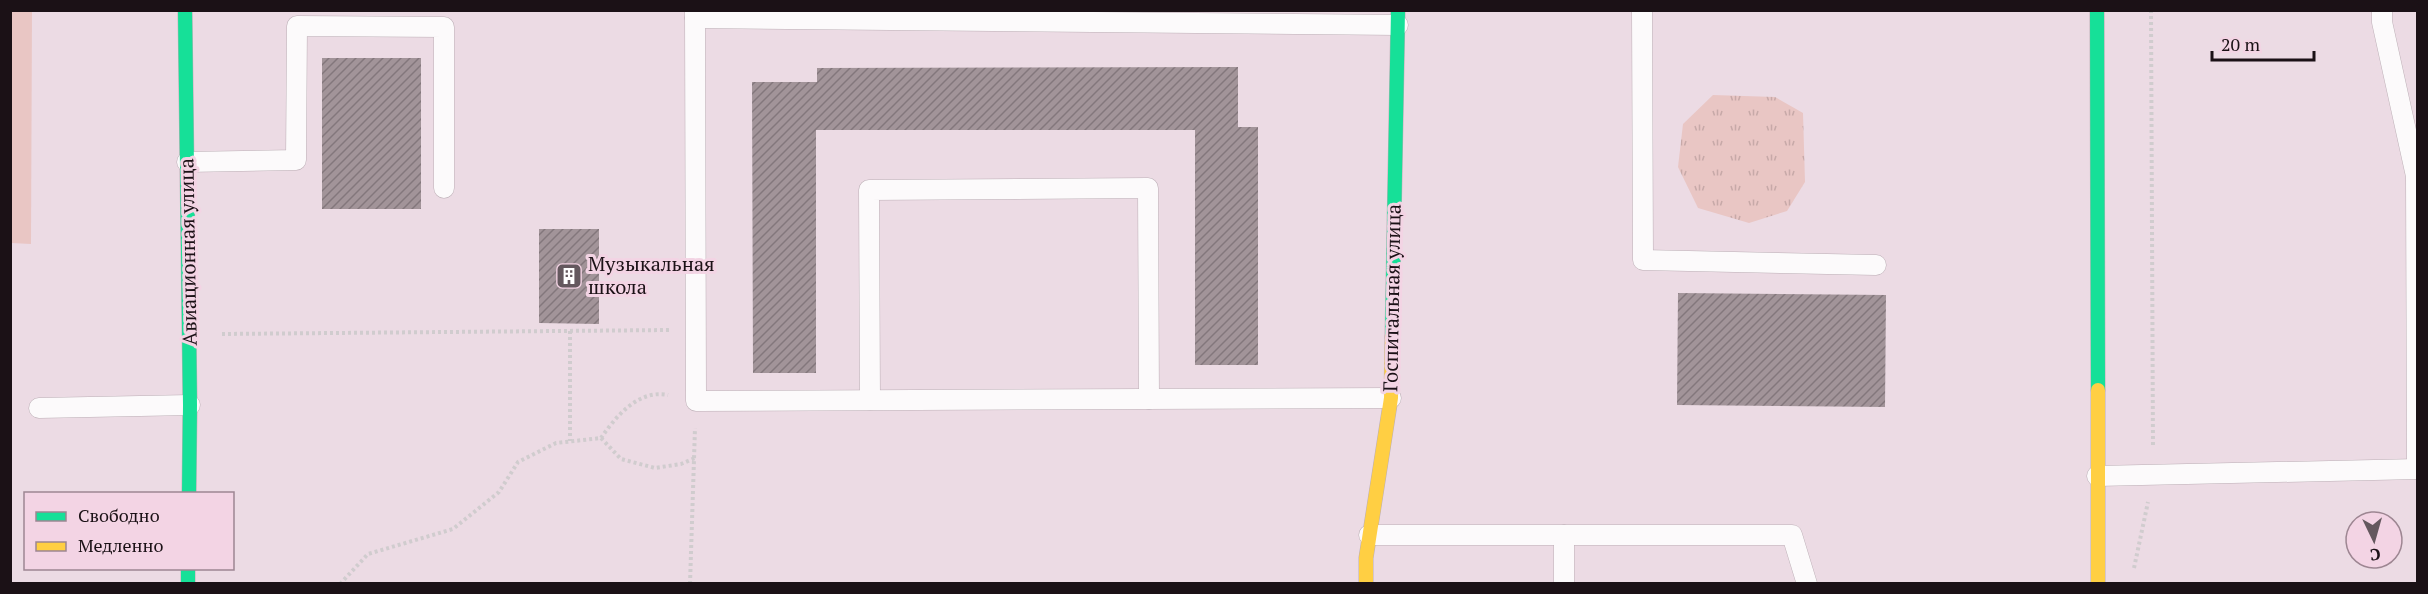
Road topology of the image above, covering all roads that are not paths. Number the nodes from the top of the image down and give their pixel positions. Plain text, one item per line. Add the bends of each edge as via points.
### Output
1 (185, 10) edge
2 (1642, 10) edge
3 (2097, 10) edge
4 (2382, 10) edge
5 (694, 14) edge
6 (1398, 18) edge
7 (187, 162) junction
8 (444, 188) dead end
9 (1875, 265) dead end
10 (2417, 319) edge
11 (1391, 398) junction
12 (1149, 399) junction
13 (870, 400) junction
14 (190, 405) junction
15 (39, 408) dead end
16 (2417, 469) edge
17 (2097, 476) junction
18 (189, 492) edge
19 (1369, 535) junction
20 (1563, 535) junction
21 (1366, 584) edge
22 (1564, 584) edge
23 (1808, 584) edge
24 (2098, 584) edge

1 - 7 street, Авиационная улица
2 - 9 lane via 1643,260
3 - 17 street
4 - 10 lane via 2416,176
5 - 6 lane
5 - 13 lane via 696,401
6 - 11 street, Госпитальная улица
7 - 8 lane via 296,160 297,26 444,27
7 - 14 street, Авиационная улица
10 - 16 lane
11 - 12 lane
11 - 19 street, Госпитальная улица
12 - 13 lane
12 - 13 lane via 1148,188 869,190
14 - 15 lane
14 - 18 street, Авиационная улица
16 - 17 lane
17 - 24 street
19 - 20 lane
19 - 21 street, Госпитальная улица
20 - 22 lane
20 - 23 lane via 1792,535

